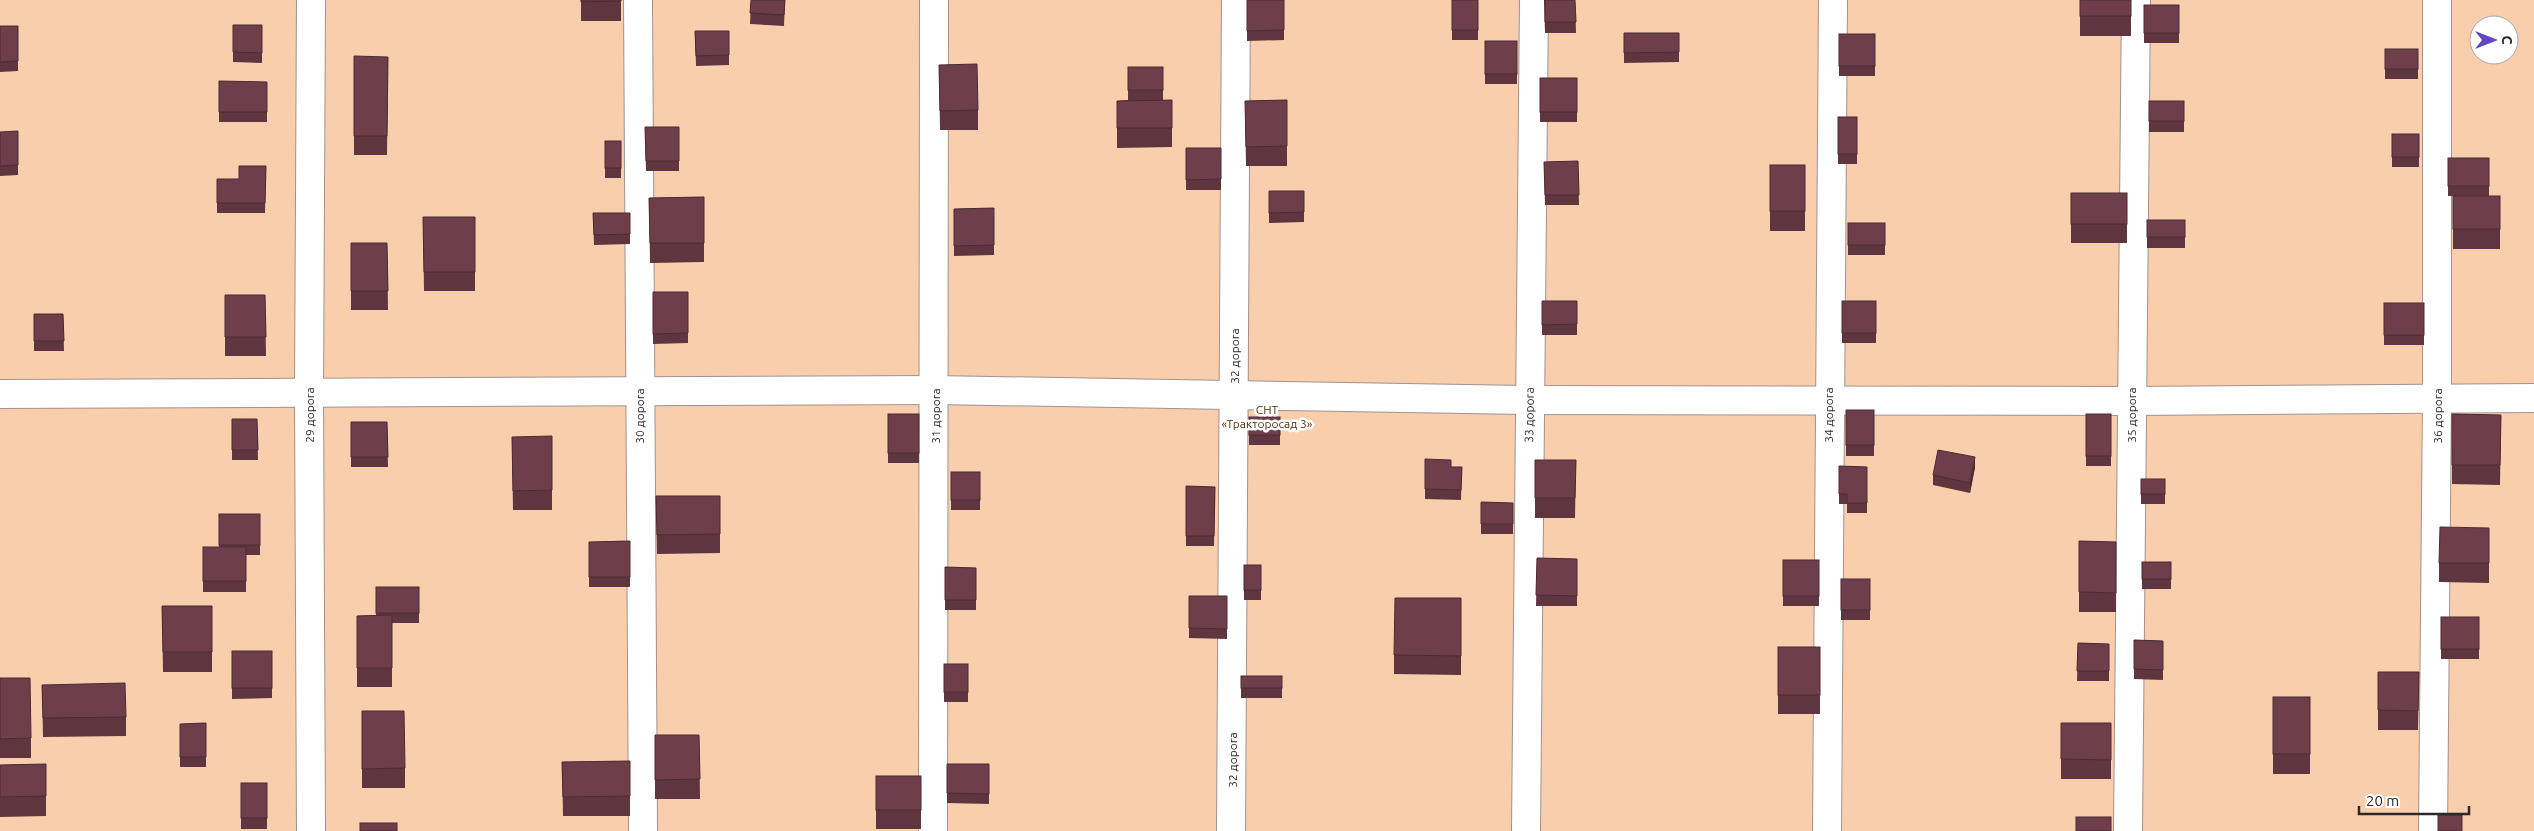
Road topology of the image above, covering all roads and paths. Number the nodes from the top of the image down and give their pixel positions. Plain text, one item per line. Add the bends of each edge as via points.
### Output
1 (311, 0) edge
2 (638, 0) edge
3 (934, 0) edge
4 (1236, 0) edge
5 (1534, 0) edge
6 (1833, 0) edge
7 (2136, 0) edge
8 (2437, 0) edge
9 (935, 390) junction
10 (639, 392) junction
11 (309, 393) junction
12 (0, 394) edge
13 (1234, 394) junction
14 (2437, 398) junction
15 (2534, 398) edge
16 (1529, 400) junction
17 (1828, 401) junction
18 (2131, 401) junction
19 (311, 831) edge
20 (643, 831) edge
21 (933, 831) edge
22 (1231, 831) edge
23 (1526, 831) edge
24 (1827, 831) edge
25 (2128, 831) edge
26 (2433, 831) edge

1 - 11 street, 29 дорога
2 - 10 street, 30 дорога
3 - 9 street, 31 дорога
4 - 13 street, 32 дорога
5 - 16 street, 33 дорога
6 - 17 street, 34 дорога
7 - 18 street, 35 дорога
8 - 14 street, 36 дорога
9 - 10 street
9 - 13 street
9 - 21 street, 31 дорога
10 - 11 street
10 - 20 street, 30 дорога
11 - 12 street
11 - 19 street, 29 дорога
13 - 16 street
13 - 22 street, 32 дорога
14 - 15 street
14 - 18 street
14 - 26 street, 36 дорога
16 - 17 street
16 - 23 street, 33 дорога
17 - 18 street
17 - 24 street, 34 дорога
18 - 25 street, 35 дорога

